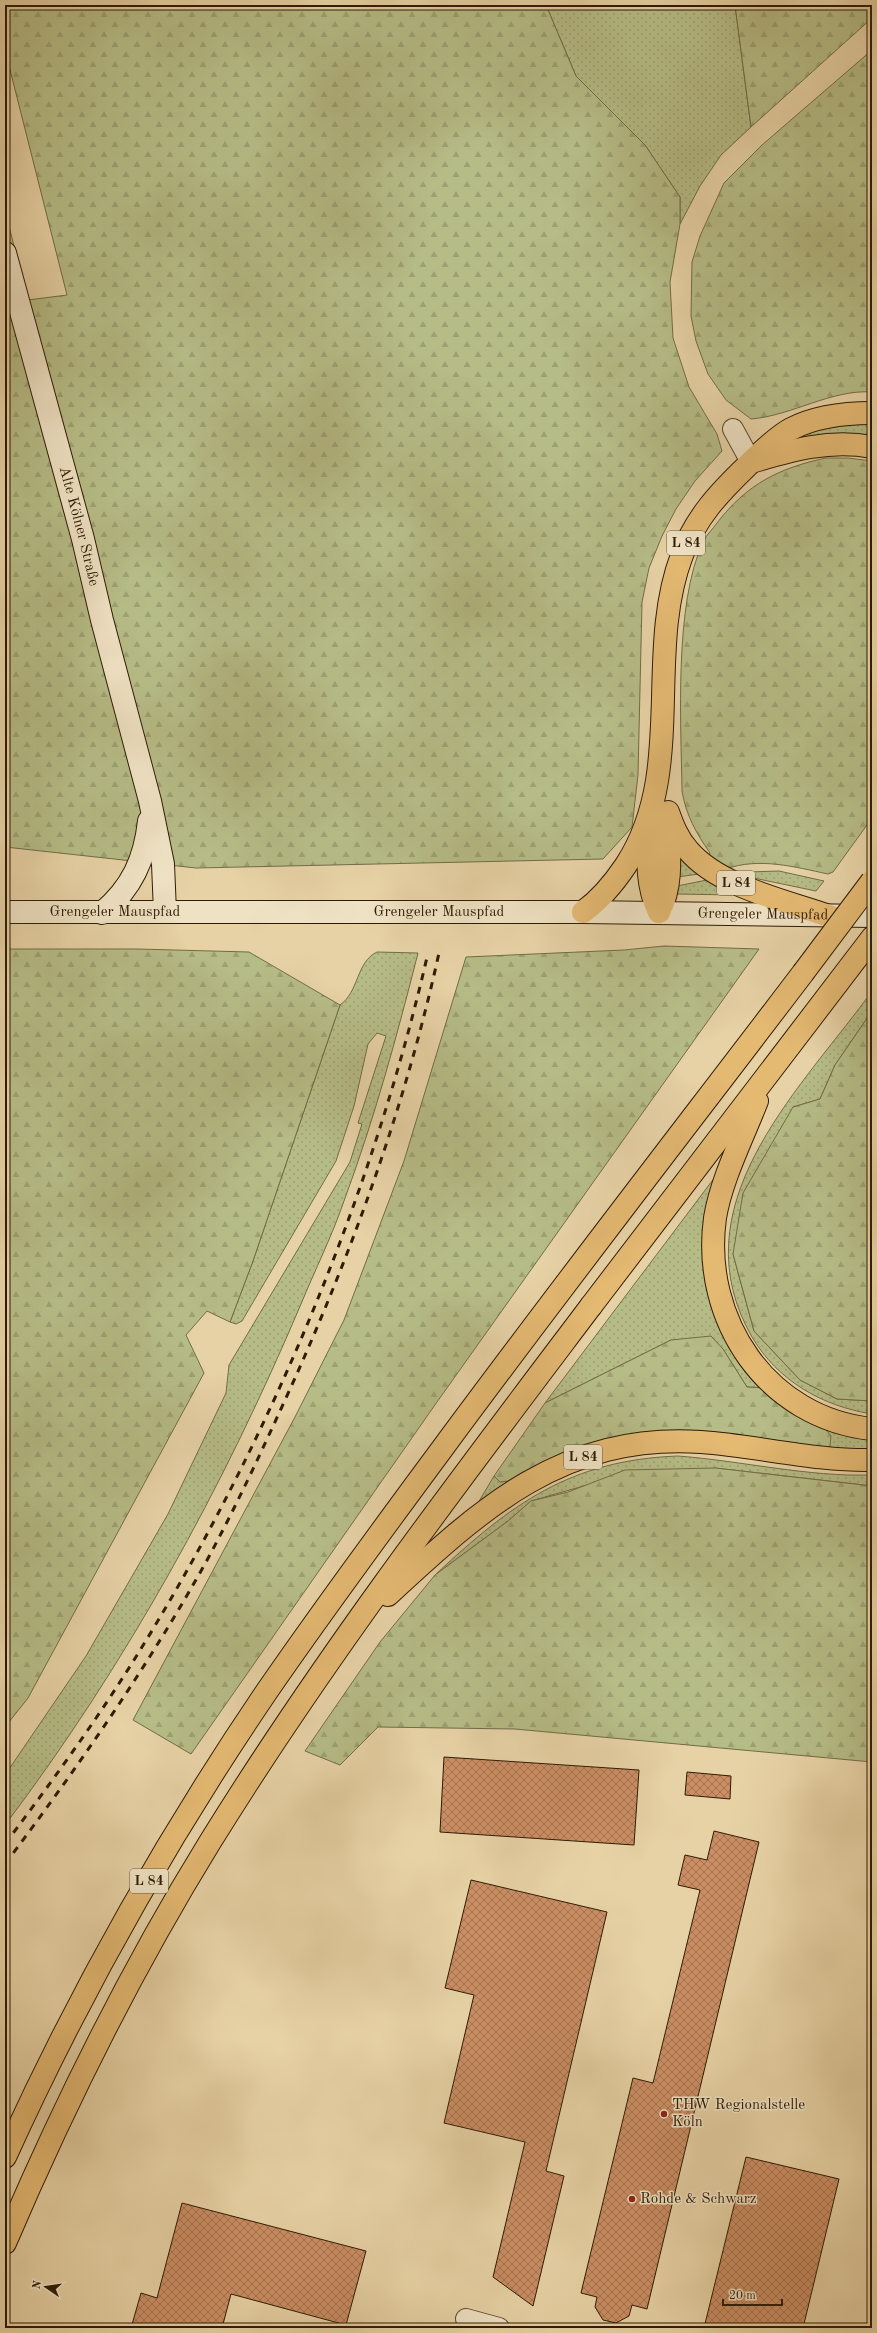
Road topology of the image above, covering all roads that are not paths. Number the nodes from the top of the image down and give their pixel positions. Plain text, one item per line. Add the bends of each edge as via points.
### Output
1 (5, 253) edge
2 (872, 413) edge
3 (733, 429) dead end
4 (872, 447) edge
5 (751, 462) junction
6 (150, 801) junction
7 (659, 814) junction
8 (872, 881) edge
9 (5, 912) edge
10 (102, 912) junction
11 (165, 912) junction
12 (584, 912) junction
13 (659, 912) junction
14 (832, 916) junction
15 (872, 916) edge
16 (872, 938) edge
17 (768, 1075) junction
18 (872, 1429) edge
19 (872, 1460) edge
20 (350, 1630) junction
21 (44, 2073) junction
22 (5, 2132) edge
23 (5, 2157) edge
24 (5, 2243) edge
25 (466, 2319) dead end
26 (499, 2328) edge

1 - 6 main road, Alte Kölner Straße via 83,539
2 - 5 highway, L 84 via 845,414 790,429
3 - 5 street
4 - 5 highway, L 84 via 851,444 819,445
5 - 7 highway, L 84 via 724,488 700,518 686,543 677,570 667,624
6 - 10 main road, Alte Kölner Straße via 146,847 139,866 120,896
6 - 11 main road, Alte Kölner Straße via 163,864
7 - 12 highway, L 84 via 603,896
7 - 13 highway, L 84 via 648,873 651,892
7 - 14 highway, L 84 via 680,841 706,867 744,886
8 - 21 highway, L 84, bridge via 482,1395 264,1695 183,1820 78,2006
9 - 10 main road, Grengeler Mauspfad
10 - 11 main road, Grengeler Mauspfad
11 - 12 main road, Grengeler Mauspfad
12 - 13 main road, Grengeler Mauspfad
13 - 14 main road, Grengeler Mauspfad
14 - 15 main road, Grengeler Mauspfad
16 - 17 highway, L 84
17 - 18 highway, L 84 via 726,1179 716,1217 713,1252 719,1293 733,1333 750,1361 770,1383 815,1414
17 - 20 highway, L 84 via 591,1306
19 - 20 highway, L 84 via 830,1459 701,1442 665,1441 594,1453 562,1464 498,1500 438,1549
20 - 24 highway, L 84 via 209,1844 121,1997 66,2105
21 - 22 highway
21 - 23 highway, L 84
25 - 26 street

